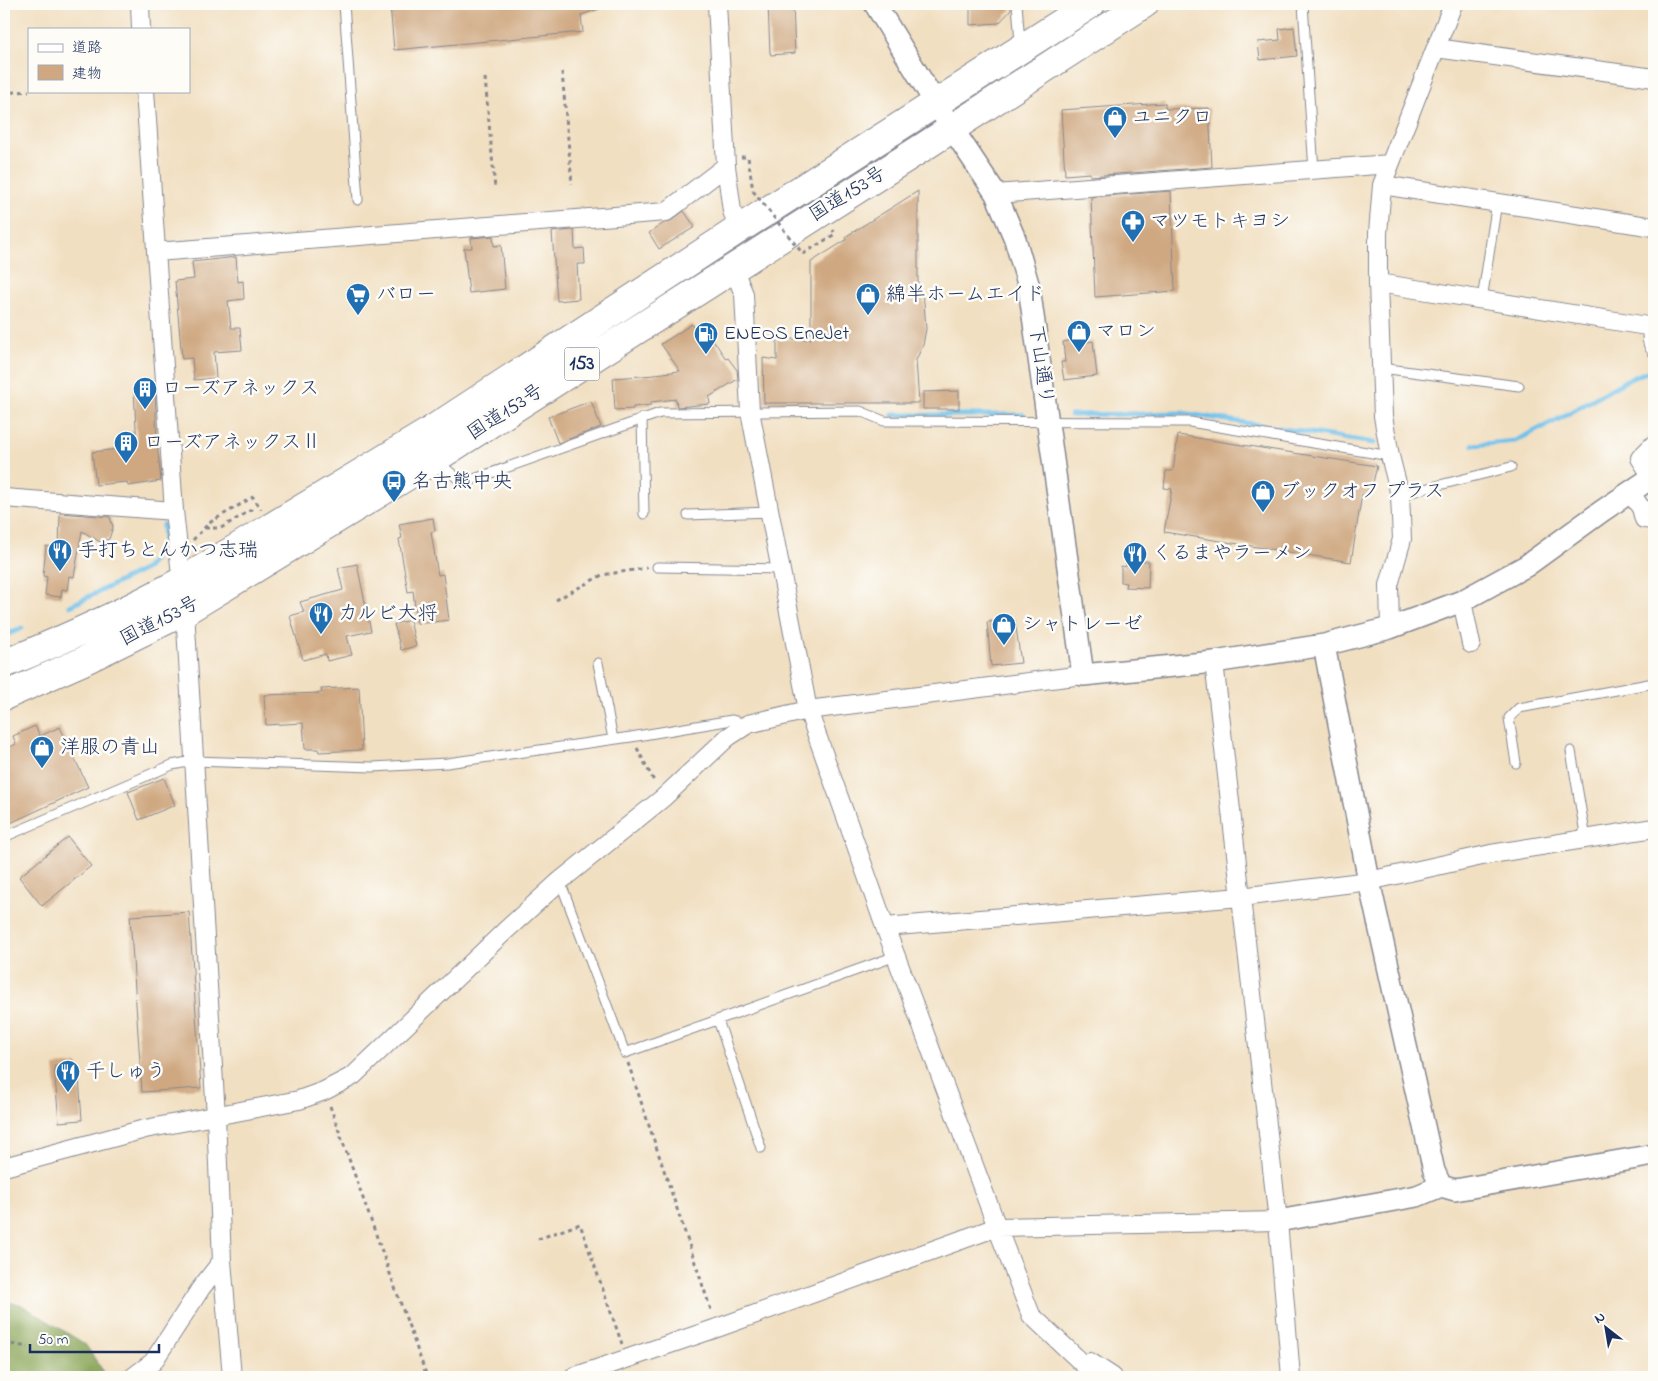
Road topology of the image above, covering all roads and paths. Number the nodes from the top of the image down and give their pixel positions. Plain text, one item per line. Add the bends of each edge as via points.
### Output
1 (140, 4) edge
2 (344, 4) edge
3 (717, 4) edge
4 (875, 4) edge
5 (1017, 4) edge
6 (1091, 4) edge
7 (1144, 4) edge
8 (1303, 4) edge
9 (1453, 4) edge
10 (141, 28) edge
11 (1436, 48) junction
12 (1020, 50) junction
13 (562, 72) dead end
14 (485, 78) dead end
15 (1654, 78) edge
16 (28, 91) edge
17 (145, 92) edge
18 (4, 93) edge
19 (936, 104) junction
20 (952, 128) junction
21 (1390, 164) junction
22 (726, 166) junction
23 (1314, 170) junction
24 (572, 184) dead end
25 (1382, 184) junction
26 (495, 190) dead end
27 (753, 191) dead end
28 (996, 194) junction
29 (358, 200) dead end
30 (1497, 202) junction
31 (1654, 226) edge
32 (739, 229) junction
33 (156, 252) junction
34 (803, 254) dead end
35 (733, 268) junction
36 (1378, 283) junction
37 (1482, 300) junction
38 (1647, 326) joint
39 (1654, 353) edge
40 (1382, 368) junction
41 (1519, 386) dead end
42 (750, 411) junction
43 (642, 418) junction
44 (1048, 421) junction
45 (1654, 444) edge
46 (1390, 456) junction
47 (434, 458) junction
48 (1511, 467) dead end
49 (1653, 476) edge
50 (1400, 495) junction
51 (4, 498) edge
52 (1642, 501) edge
53 (251, 510) dead end
54 (174, 511) junction
55 (770, 512) junction
56 (644, 514) dead end
57 (688, 515) dead end
58 (1654, 520) edge
59 (205, 528) dead end
60 (658, 567) joint
61 (781, 569) junction
62 (182, 580) junction
63 (556, 600) dead end
64 (1462, 601) junction
65 (185, 611) junction
66 (1390, 628) junction
67 (1471, 644) dead end
68 (1324, 645) junction
69 (1214, 662) junction
70 (598, 663) dead end
71 (4, 664) edge
72 (1083, 675) junction
73 (1654, 683) edge
74 (4, 696) edge
75 (808, 710) junction
76 (748, 724) junction
77 (631, 737) junction
78 (613, 739) junction
79 (1571, 751) dead end
80 (193, 761) junction
81 (1516, 763) dead end
82 (663, 798) junction
83 (1654, 828) edge
84 (4, 837) edge
85 (1586, 838) junction
86 (560, 881) junction
87 (1369, 881) junction
88 (1241, 898) junction
89 (885, 927) junction
90 (896, 956) junction
91 (718, 1020) junction
92 (624, 1053) junction
93 (324, 1091) junction
94 (216, 1116) junction
95 (761, 1148) dead end
96 (1654, 1155) edge
97 (4, 1167) edge
98 (1441, 1186) junction
99 (1278, 1221) junction
100 (997, 1227) junction
101 (538, 1239) dead end
102 (222, 1261) junction
103 (718, 1328) junction
104 (4, 1342) edge
105 (28, 1347) dead end
106 (1068, 1348) junction
107 (628, 1359) junction
108 (133, 1377) edge
109 (232, 1377) edge
110 (427, 1377) edge
111 (573, 1377) edge
112 (1097, 1377) edge
113 (1113, 1377) edge
114 (1292, 1377) edge

1 - 10 street
2 - 29 lane
3 - 22 street
4 - 19 street, 下山通り
5 - 12 lane
6 - 12 highway, 国道153号 / 153
7 - 20 highway, 国道153号 / 153
8 - 23 lane
9 - 11 street
11 - 15 street
11 - 21 street
12 - 19 highway, 国道153号 / 153
13 - 24 path
14 - 26 path
16 - 18 path
17 - 33 street
19 - 20 street, 下山通り
19 - 32 highway, 国道153号 / 153
20 - 28 street, 下山通り
20 - 35 highway, 国道153号 / 153
21 - 23 street
21 - 25 street
22 - 32 street via 732,211
22 - 33 street via 666,212
23 - 28 street
25 - 30 street
25 - 36 street
27 - 34 path, bridge
28 - 44 street, 下山通り via 1015,239 1029,287
30 - 31 street
30 - 37 lane
32 - 62 highway, 国道153号 / 153 via 427,432
33 - 54 street
35 - 42 street via 744,294
35 - 47 highway, 国道153号 / 153
36 - 37 street
36 - 40 street
37 - 38 street
38 - 39 lane via 1648,345
40 - 41 lane
40 - 46 street via 1383,416
42 - 43 lane via 660,413
42 - 44 lane via 860,411 884,421
42 - 55 street
43 - 47 lane via 464,483
43 - 56 lane
44 - 46 lane via 1190,422
44 - 72 street, 下山通り
45 - 49 street via 1640,458
46 - 50 street
47 - 65 highway, 国道153号 / 153
48 - 50 lane
49 - 52 street
50 - 66 street via 1402,538 1388,585
51 - 54 street
52 - 58 street via 1644,520
52 - 64 street
53 - 59 path via 221,528
54 - 62 street
55 - 57 lane
55 - 61 street
60 - 61 lane
60 - 63 path via 602,575
61 - 75 street
62 - 65 street
62 - 71 highway, 国道153号 / 153 via 79,633
64 - 66 street
64 - 67 street
65 - 74 highway, 国道153号 / 153
65 - 80 street
66 - 68 street
68 - 69 street
68 - 87 street
69 - 72 street
69 - 88 street
70 - 78 lane
72 - 75 street
73 - 81 lane via 1519,708 1508,718
75 - 76 street
75 - 89 street
76 - 77 lane via 732,720
76 - 82 street via 728,737
77 - 78 lane
77 - 82 path
78 - 80 lane via 447,762 373,767
79 - 85 lane
80 - 84 lane via 172,766
80 - 94 street
82 - 86 street
83 - 85 street
85 - 87 street via 1491,854
86 - 92 lane
86 - 93 street via 353,1076
87 - 88 street
87 - 98 street via 1434,1171
88 - 89 street
88 - 99 street
89 - 90 street
90 - 91 lane
90 - 100 street
91 - 92 lane
91 - 95 lane
92 - 103 path
93 - 94 street via 299,1100
93 - 110 path
94 - 97 street via 145,1129
94 - 102 street
96 - 98 street via 1454,1190
98 - 99 street via 1417,1196
99 - 100 street
99 - 114 street
100 - 103 street
100 - 106 street via 1031,1316
101 - 107 path via 580,1224
102 - 108 street via 154,1362
102 - 109 street
103 - 107 street
104 - 105 path
106 - 112 street
106 - 113 street
107 - 111 street

